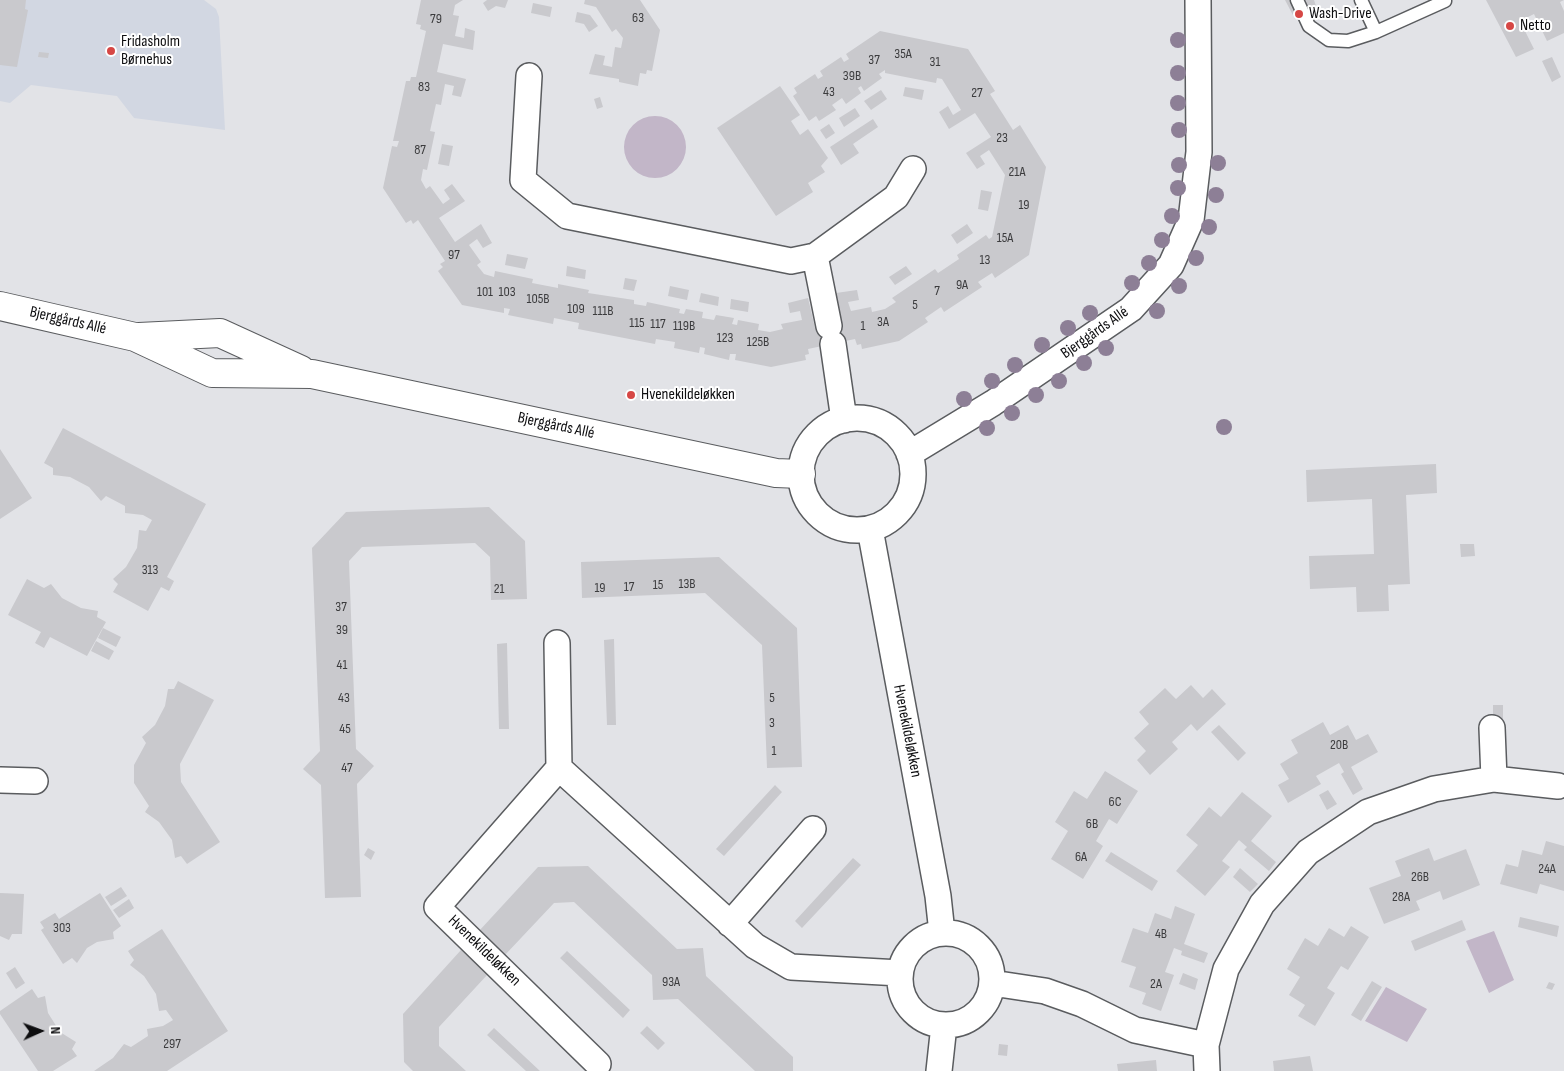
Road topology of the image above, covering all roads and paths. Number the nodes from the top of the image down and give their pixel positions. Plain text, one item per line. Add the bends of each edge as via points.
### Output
1 (1198, 0) edge
2 (1297, 0) edge
3 (1361, 0) edge
4 (1445, 1) edge
5 (1376, 32) junction
6 (529, 76) dead end
7 (913, 169) dead end
8 (815, 256) junction
9 (0, 306) edge
10 (135, 337) junction
11 (312, 374) junction
12 (844, 420) junction
13 (909, 454) junction
14 (801, 474) junction
15 (870, 529) junction
16 (557, 643) dead end
17 (1492, 728) dead end
18 (559, 768) junction
19 (1494, 779) junction
20 (0, 780) edge
21 (35, 781) dead end
22 (1558, 786) dead end
23 (813, 829) dead end
24 (730, 924) junction
25 (942, 933) junction
26 (900, 973) junction
27 (992, 983) junction
28 (944, 1025) junction
29 (1206, 1045) junction
30 (598, 1064) dead end
31 (940, 1071) edge
32 (1207, 1071) edge

1 - 13 street, Bjerggårds Allé via 1199,152 1191,220 1171,265 1131,310 993,403
2 - 5 lane via 1309,26 1329,40 1348,41
3 - 5 lane
4 - 5 lane
6 - 8 street via 522,180 567,216 791,261
7 - 8 street via 896,197
8 - 12 street
9 - 10 street, Bjerggårds Allé
10 - 11 street, Bjerggårds Allé via 212,373
10 - 11 street, Bjerggårds Allé via 220,333
11 - 14 street, Bjerggårds Allé via 776,473
12 - 13 street via 860,418 876,422 901,440
12 - 14 street via 827,427 813,440 804,456
13 - 15 street via 913,472 910,491 902,508 888,521
14 - 15 street via 811,506 822,518 837,527
15 - 25 street, Hvenekildeløkken via 938,896
16 - 18 street
17 - 19 street
18 - 24 street
18 - 30 street, Hvenekildeløkken via 437,907
19 - 22 street
19 - 29 street via 1434,789 1368,812 1308,852 1262,904 1226,969
20 - 21 street
23 - 24 street
24 - 26 street via 755,946 791,967
25 - 26 street via 914,945 904,958
25 - 27 street via 962,936 979,946 989,963
26 - 28 street via 901,992 911,1009 925,1020
27 - 28 street via 987,1000 977,1014 962,1022
27 - 29 street via 1045,991 1082,1004 1135,1030
28 - 31 street
29 - 32 street

